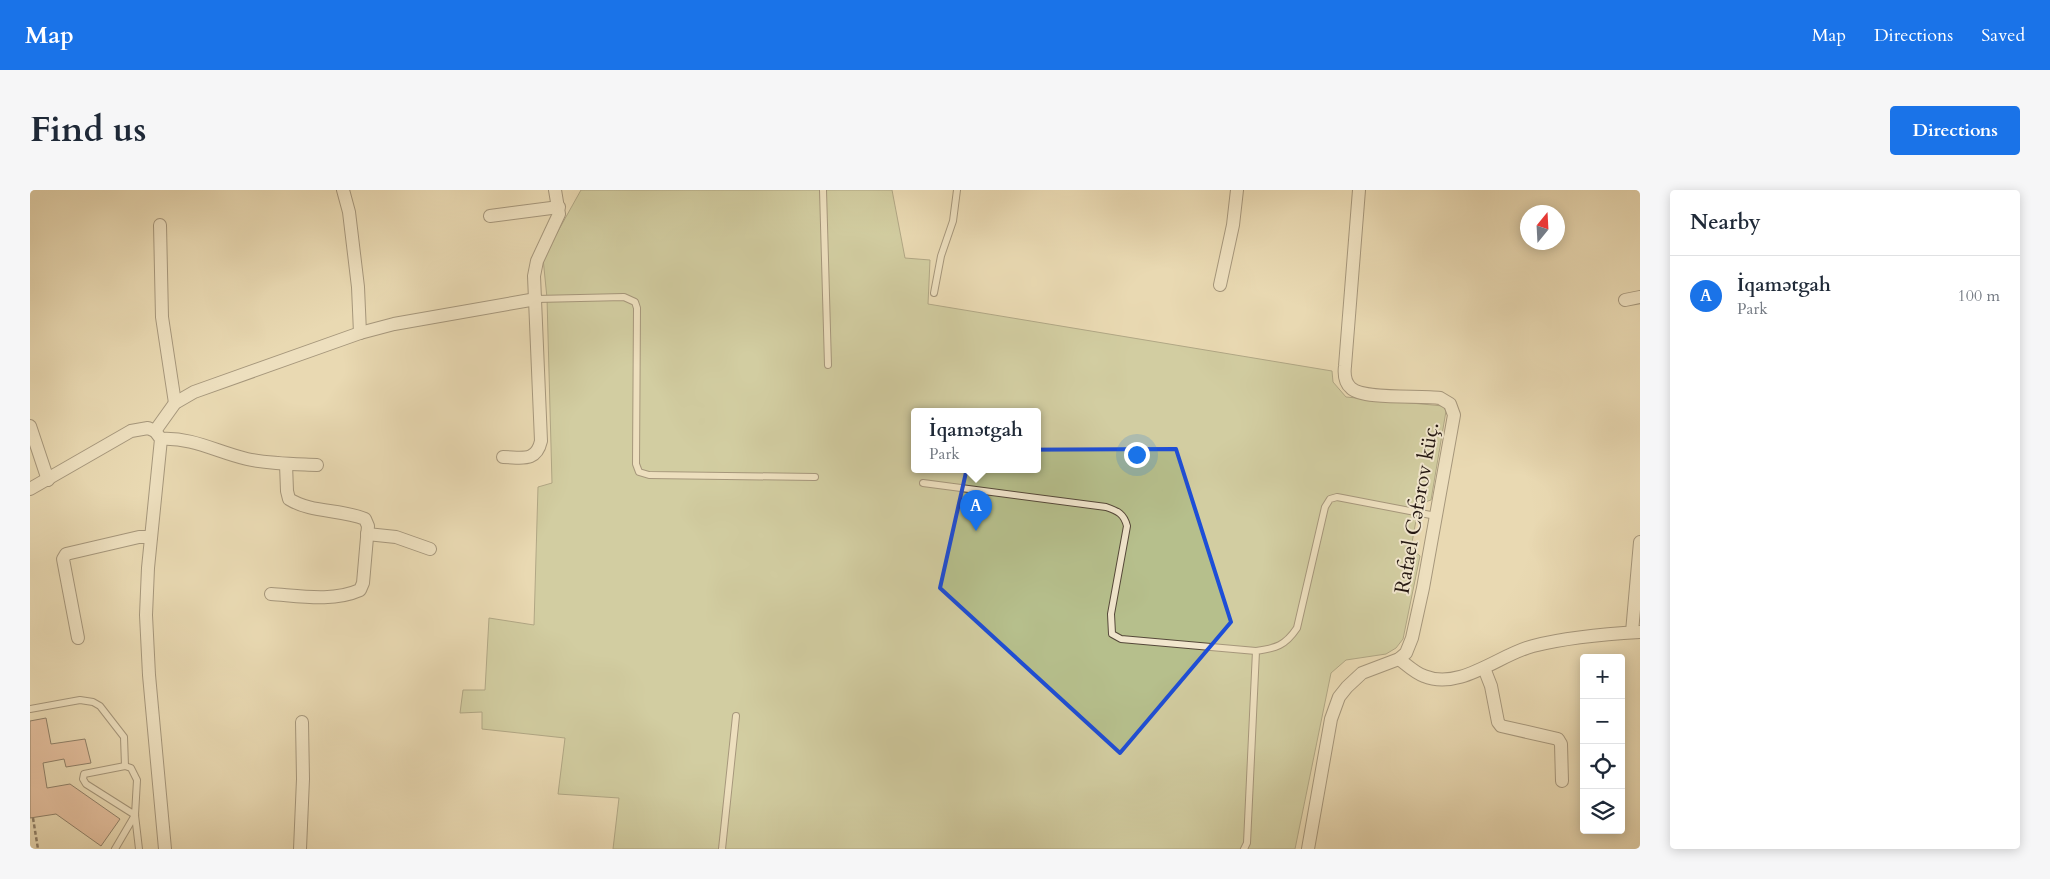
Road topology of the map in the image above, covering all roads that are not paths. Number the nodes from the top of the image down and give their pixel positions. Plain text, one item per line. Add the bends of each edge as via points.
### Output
1 (343, 190) edge
2 (555, 190) edge
3 (823, 190) edge
4 (957, 190) edge
5 (1237, 190) edge
6 (1359, 190) edge
7 (559, 207) junction
8 (490, 216) dead end
9 (160, 226) dead end
10 (1220, 285) dead end
11 (934, 293) dead end
12 (1640, 297) edge
13 (536, 299) junction
14 (1625, 300) dead end
15 (360, 333) junction
16 (828, 366) dead end
17 (175, 403) junction
18 (30, 426) edge
19 (158, 435) junction
20 (503, 457) dead end
21 (286, 464) junction
22 (316, 465) dead end
23 (815, 477) dead end
24 (48, 480) junction
25 (923, 483) dead end
26 (30, 489) edge
27 (1436, 516) junction
28 (367, 534) junction
29 (151, 537) junction
30 (1640, 542) edge
31 (430, 549) dead end
32 (271, 594) dead end
33 (1636, 632) edge
34 (78, 638) dead end
35 (1256, 651) junction
36 (1399, 659) junction
37 (1484, 668) junction
38 (30, 709) edge
39 (736, 716) dead end
40 (302, 722) dead end
41 (125, 766) junction
42 (1562, 781) dead end
43 (136, 815) junction
44 (115, 849) edge
45 (139, 849) edge
46 (166, 849) edge
47 (300, 849) edge
48 (722, 849) edge
49 (1244, 849) edge
50 (1308, 849) edge

1 - 15 street via 349,212 358,287
2 - 7 street
3 - 16 lane
4 - 11 lane via 953,221 941,256
5 - 10 street
6 - 27 street, Rafael Cəfərov küç. via 1345,379 1358,393 1432,396 1450,404 1453,424
7 - 8 street
7 - 13 street via 557,220 537,261 534,276
9 - 17 street via 162,317
12 - 14 street
13 - 15 street
13 - 20 street via 541,441 535,455
13 - 23 lane via 624,297 635,302 636,464 639,472 649,475
15 - 17 street via 194,392
17 - 19 street
18 - 24 street
19 - 21 street via 249,459
19 - 24 street via 148,428 131,431
19 - 29 street
21 - 22 street
21 - 28 street via 290,499 298,504 364,519 368,526
24 - 26 street
25 - 35 lane via 1117,510 1125,516 1127,526 1111,614 1112,634 1121,639
27 - 35 lane via 1337,497 1330,499 1325,507 1296,628 1284,644
27 - 36 street, Rafael Cəfərov küç. via 1412,638 1406,653
28 - 31 street via 396,537
28 - 32 street via 360,590 349,595 327,597
29 - 34 street via 66,554 63,559
29 - 46 street via 146,615
30 - 33 street
33 - 37 street via 1531,646
35 - 49 lane via 1247,843
36 - 37 street via 1418,674 1436,679
36 - 50 street via 1362,673 1339,697 1331,719
37 - 42 street via 1501,726 1558,739 1561,744
38 - 41 lane via 80,700 100,706 124,737
39 - 48 lane
40 - 47 street
41 - 43 lane via 131,768 137,780
41 - 43 lane via 89,772 83,779
43 - 44 lane
43 - 45 lane

